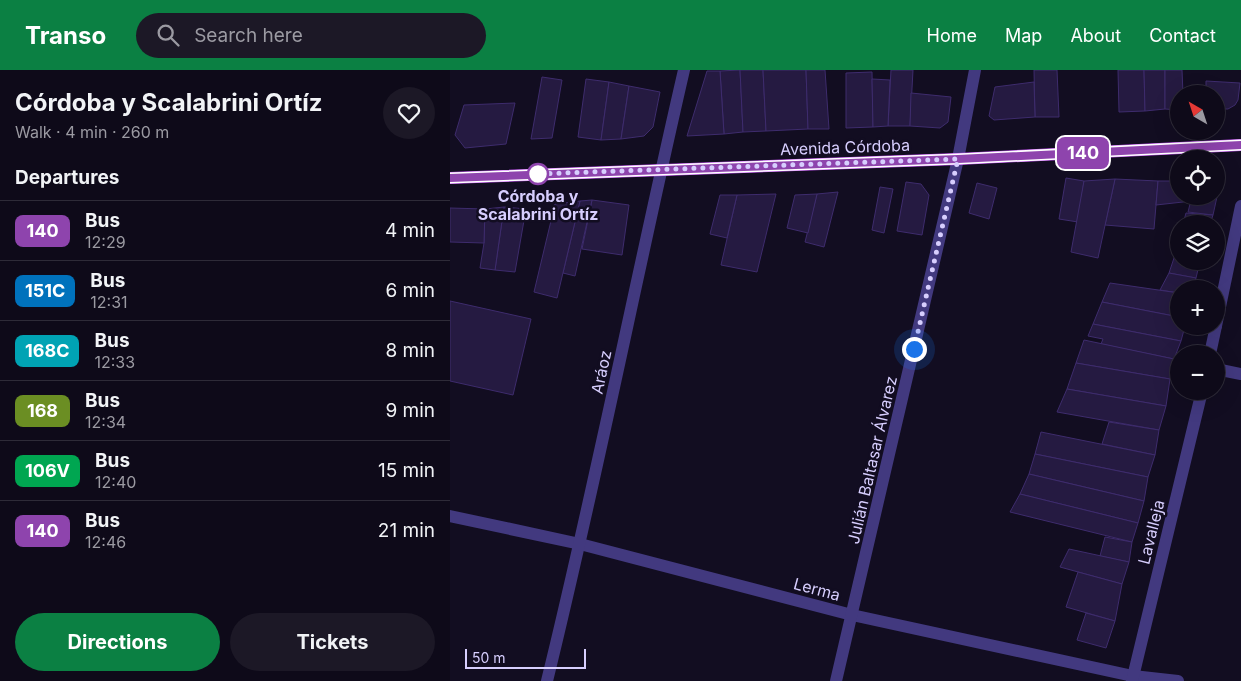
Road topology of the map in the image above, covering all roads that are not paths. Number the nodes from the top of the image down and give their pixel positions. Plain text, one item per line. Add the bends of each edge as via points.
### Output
1 (684, 70) edge
2 (975, 70) edge
3 (1241, 145) edge
4 (958, 159) junction
5 (661, 170) junction
6 (450, 178) edge
7 (1241, 206) edge
8 (1225, 283) edge
9 (1225, 371) edge
10 (1241, 374) edge
11 (1200, 400) edge
12 (450, 516) edge
13 (580, 544) junction
14 (852, 615) junction
15 (1132, 678) edge
16 (547, 681) edge
17 (836, 681) edge
18 (1178, 681) edge

1 - 5 street, Aráoz
2 - 4 street, Julián Baltasar Álvarez
3 - 4 main road, Avenida Córdoba
4 - 5 main road, Avenida Córdoba
4 - 14 street, Julián Baltasar Álvarez
5 - 6 main road, Avenida Córdoba
5 - 13 street, Aráoz
7 - 8 street
9 - 10 street
11 - 15 street, Lavalleja
12 - 13 street, Lerma
13 - 14 street, Lerma
13 - 16 street, Aráoz
14 - 15 street, Lerma
14 - 17 street, Julián Baltasar Álvarez
15 - 18 street, Lerma

